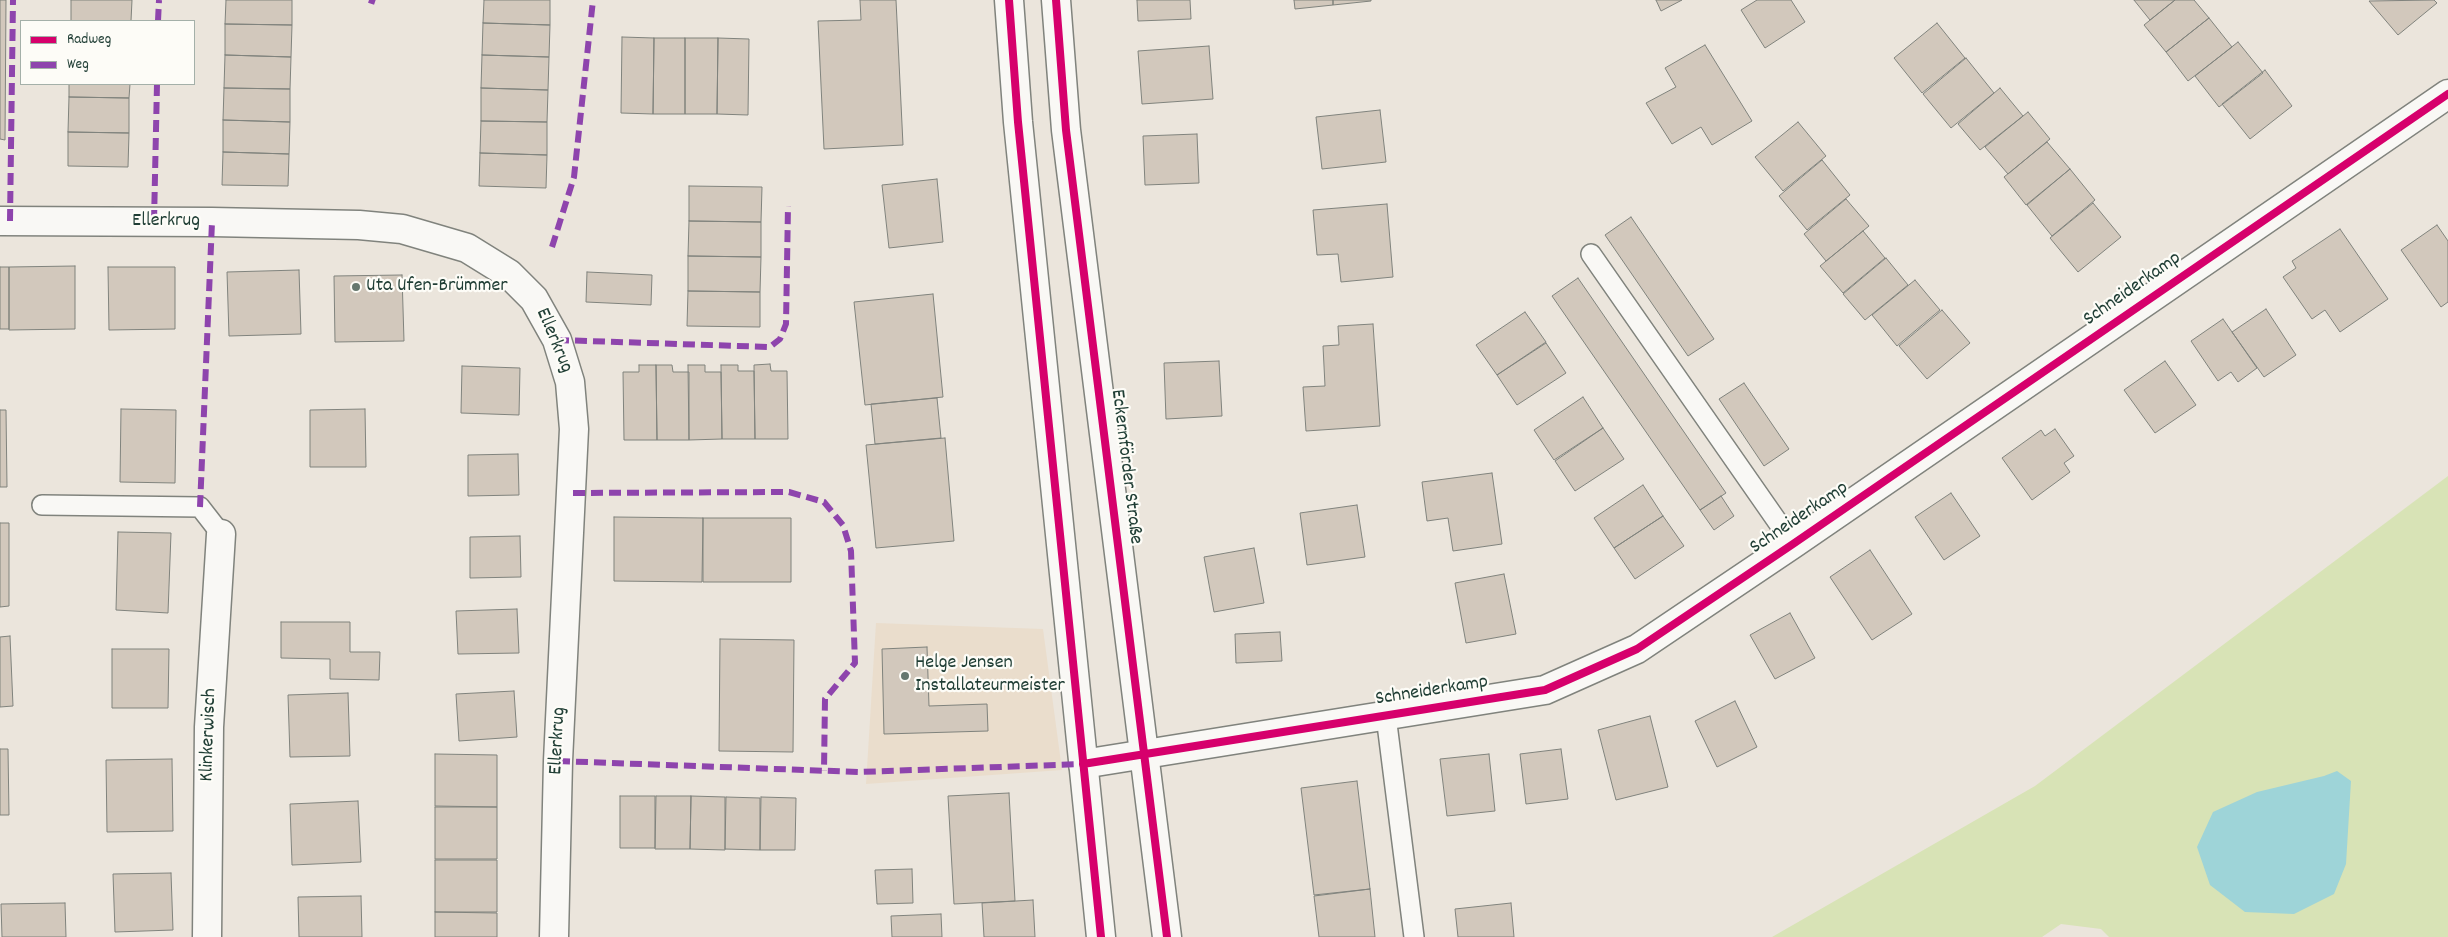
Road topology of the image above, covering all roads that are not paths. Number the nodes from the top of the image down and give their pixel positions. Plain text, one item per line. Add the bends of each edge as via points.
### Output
1 (1009, 0) edge
2 (1056, 0) edge
3 (2448, 94) edge
4 (0, 221) edge
5 (1591, 254) dead end
6 (42, 505) dead end
7 (221, 534) joint
8 (1793, 544) junction
9 (1386, 716) junction
10 (1145, 755) junction
11 (1083, 764) junction
12 (207, 937) edge
13 (554, 937) edge
14 (1101, 937) edge
15 (1167, 937) edge
16 (1414, 937) edge

1 - 11 street via 1018,122
2 - 10 street, Eckernförder Straße via 1066,130
3 - 8 street, Schneiderkamp
4 - 13 street, Ellerkrug via 212,222 402,229 467,248 509,274 534,298 557,340 570,382 574,430 558,761
5 - 8 lane
6 - 7 lane via 200,507
7 - 12 street, Klinkerwisch via 209,727
8 - 9 street, Schneiderkamp via 1637,649 1545,690
9 - 10 street, Schneiderkamp
9 - 16 lane
10 - 11 street, Schneiderkamp
10 - 15 street, Eckernförder Straße
11 - 14 street

